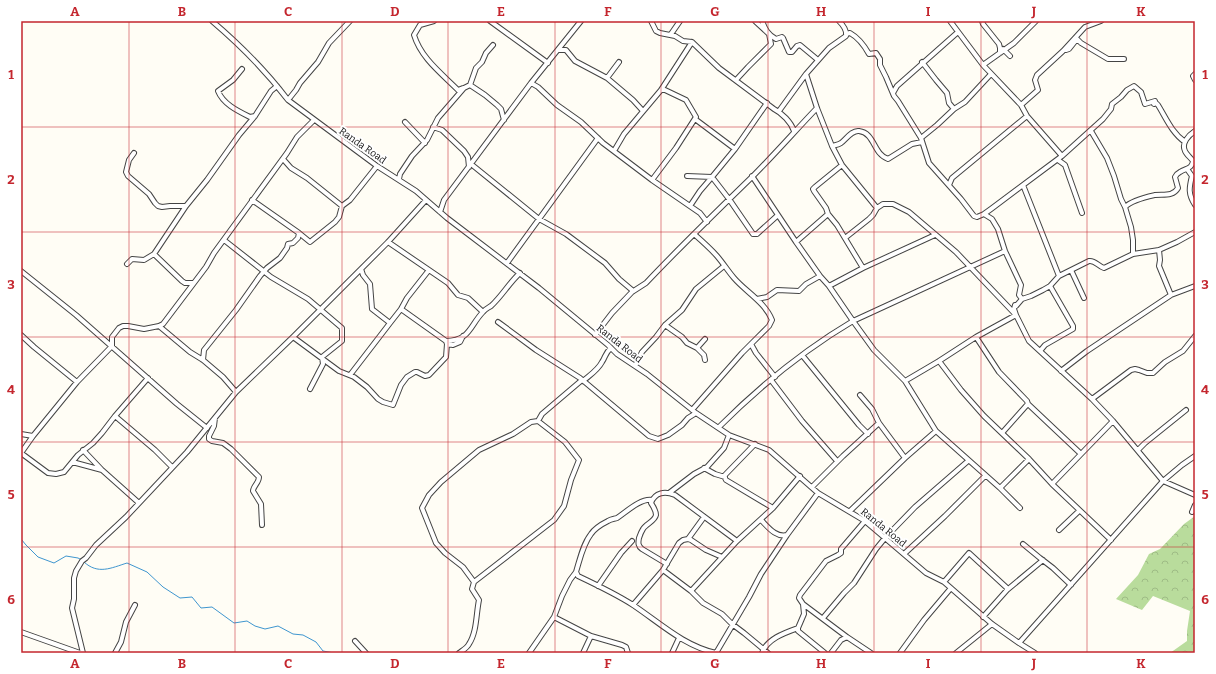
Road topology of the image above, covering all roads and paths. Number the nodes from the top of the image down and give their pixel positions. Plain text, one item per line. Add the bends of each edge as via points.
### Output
1 (212, 21) edge
2 (350, 21) edge
3 (434, 21) edge
4 (490, 21) edge
5 (581, 21) edge
6 (651, 21) edge
7 (680, 21) edge
8 (754, 21) edge
9 (762, 21) edge
10 (839, 21) edge
11 (950, 21) edge
12 (982, 21) edge
13 (1036, 21) edge
14 (1101, 21) edge
15 (958, 32) junction
16 (670, 34) junction
17 (769, 34) junction
18 (846, 34) junction
19 (692, 42) junction
20 (493, 45) dead end
21 (558, 50) junction
22 (1001, 51) junction
23 (1063, 51) junction
24 (1010, 56) dead end
25 (1124, 59) dead end
26 (818, 60) junction
27 (620, 62) dead end
28 (922, 62) junction
29 (548, 63) junction
30 (983, 65) junction
31 (242, 69) dead end
32 (806, 74) junction
33 (991, 74) junction
34 (1195, 74) edge
35 (607, 78) junction
36 (736, 80) junction
37 (1195, 80) edge
38 (531, 83) junction
39 (470, 85) junction
40 (277, 86) junction
41 (464, 88) junction
42 (661, 90) junction
43 (893, 93) junction
44 (288, 100) junction
45 (767, 103) junction
46 (1021, 105) junction
47 (817, 108) junction
48 (954, 109) junction
49 (643, 111) junction
50 (779, 111) junction
51 (255, 116) junction
52 (1027, 116) junction
53 (695, 119) junction
54 (314, 120) junction
55 (504, 120) junction
56 (405, 122) dead end
57 (433, 127) junction
58 (1091, 131) junction
59 (1195, 131) edge
60 (794, 132) junction
61 (598, 138) junction
62 (922, 140) junction
63 (1185, 142) junction
64 (425, 143) junction
65 (832, 146) junction
66 (735, 149) junction
67 (614, 151) junction
68 (134, 153) dead end
69 (1062, 156) junction
70 (283, 159) junction
71 (1058, 160) junction
72 (470, 165) junction
73 (842, 165) junction
74 (377, 166) junction
75 (1187, 168) junction
76 (687, 176) dead end
77 (752, 176) junction
78 (712, 177) junction
79 (399, 179) junction
80 (652, 180) junction
81 (949, 185) junction
82 (1023, 185) junction
83 (729, 199) junction
84 (252, 200) junction
85 (426, 200) junction
86 (1195, 205) edge
87 (186, 206) junction
88 (342, 206) junction
89 (690, 206) junction
90 (1126, 207) junction
91 (876, 208) junction
92 (440, 212) junction
93 (1082, 213) dead end
94 (828, 214) junction
95 (984, 214) junction
96 (778, 215) junction
97 (539, 219) junction
98 (707, 222) junction
99 (1195, 232) edge
100 (299, 233) junction
101 (694, 234) junction
102 (935, 235) junction
103 (845, 238) junction
104 (224, 240) junction
105 (388, 242) junction
106 (796, 242) junction
107 (1159, 250) junction
108 (1005, 251) junction
109 (154, 254) junction
110 (1133, 254) junction
111 (507, 263) junction
112 (127, 264) dead end
113 (724, 266) junction
114 (863, 268) junction
115 (971, 268) junction
116 (361, 269) junction
117 (429, 270) junction
118 (1071, 270) junction
119 (21, 271) edge
120 (265, 272) junction
121 (520, 273) junction
122 (820, 276) junction
123 (1060, 276) junction
124 (193, 283) junction
125 (829, 286) junction
126 (1050, 286) junction
127 (1195, 286) edge
128 (632, 292) junction
129 (1171, 295) junction
130 (1084, 298) dead end
131 (757, 299) junction
132 (1022, 299) junction
133 (401, 309) junction
134 (320, 310) junction
135 (483, 312) junction
136 (1016, 315) junction
137 (853, 321) junction
138 (498, 322) dead end
139 (390, 323) junction
140 (665, 325) junction
141 (159, 326) junction
142 (595, 334) junction
143 (21, 335) edge
144 (1195, 336) edge
145 (294, 337) junction
146 (976, 337) junction
147 (705, 339) dead end
148 (447, 342) junction
149 (751, 344) junction
150 (112, 346) junction
151 (611, 348) junction
152 (697, 348) junction
153 (1040, 351) junction
154 (802, 355) junction
155 (322, 357) junction
156 (203, 360) junction
157 (705, 360) dead end
158 (938, 361) junction
159 (635, 366) junction
160 (1061, 371) junction
161 (350, 376) junction
162 (148, 378) junction
163 (773, 378) junction
164 (582, 381) junction
165 (905, 381) junction
166 (76, 382) junction
167 (310, 389) dead end
168 (236, 392) junction
169 (860, 395) dead end
170 (1092, 399) junction
171 (1028, 404) junction
172 (1186, 410) dead end
173 (694, 412) junction
174 (115, 416) junction
175 (215, 417) junction
176 (538, 421) junction
177 (1113, 421) junction
178 (880, 423) junction
179 (719, 427) junction
180 (207, 428) junction
181 (936, 431) junction
182 (1002, 433) junction
183 (21, 434) edge
184 (868, 434) junction
185 (729, 435) junction
186 (33, 436) junction
187 (755, 444) junction
188 (83, 450) junction
189 (1138, 450) junction
190 (21, 453) edge
191 (1081, 454) junction
192 (1195, 456) edge
193 (905, 458) junction
194 (1029, 458) junction
195 (837, 461) junction
196 (968, 461) junction
197 (72, 463) junction
198 (172, 468) junction
199 (704, 468) junction
200 (102, 470) junction
201 (800, 476) junction
202 (985, 476) junction
203 (725, 477) junction
204 (1163, 481) junction
205 (1052, 484) junction
206 (812, 487) junction
207 (1000, 488) junction
208 (669, 493) junction
209 (818, 493) junction
210 (1195, 495) edge
211 (652, 500) junction
212 (139, 503) junction
213 (1195, 505) edge
214 (773, 508) junction
215 (1020, 508) dead end
216 (850, 511) junction
217 (1080, 511) junction
218 (1192, 512) dead end
219 (704, 517) junction
220 (761, 520) junction
221 (865, 521) junction
222 (262, 525) dead end
223 (1059, 530) dead end
224 (787, 535) junction
225 (885, 538) junction
226 (688, 539) junction
227 (1111, 540) junction
228 (632, 541) dead end
229 (737, 541) junction
230 (1022, 544) dead end
231 (904, 554) junction
232 (722, 557) junction
233 (1043, 560) junction
234 (667, 564) junction
235 (663, 570) junction
236 (576, 572) junction
237 (474, 582) junction
238 (944, 582) junction
239 (1071, 585) junction
240 (598, 586) junction
241 (951, 588) junction
242 (1007, 590) junction
243 (690, 591) junction
244 (803, 604) junction
245 (135, 605) dead end
246 (633, 605) junction
247 (554, 617) junction
248 (983, 617) junction
249 (823, 618) junction
250 (732, 624) junction
251 (992, 624) junction
252 (798, 628) junction
253 (21, 632) edge
254 (591, 636) junction
255 (847, 637) junction
256 (679, 638) junction
257 (355, 641) dead end
258 (1019, 643) junction
259 (763, 651) edge
260 (82, 653) edge
261 (115, 653) edge
262 (366, 653) edge
263 (459, 653) edge
264 (529, 653) edge
265 (583, 653) edge
266 (628, 653) edge
267 (672, 653) edge
268 (716, 653) edge
269 (768, 653) edge
270 (825, 653) edge
271 (831, 653) edge
272 (871, 653) edge
273 (900, 653) edge
274 (956, 653) edge
275 (1035, 653) edge

1 - 40 street, Randa Road
2 - 44 street via 329,43 318,62
3 - 41 street via 420,25 414,35 416,43 427,59 458,90
4 - 29 street
5 - 21 street
6 - 16 street via 656,31
7 - 16 street
8 - 17 street
9 - 17 street
10 - 18 street
11 - 15 street
12 - 22 street
13 - 22 street via 1017,40
14 - 23 street via 1085,28
15 - 28 street
15 - 30 street
16 - 19 street via 683,41
17 - 26 street via 776,39 784,38 789,52 800,45
17 - 36 street via 770,44
18 - 26 street
18 - 43 street via 856,36 869,54 876,53
19 - 36 street via 719,68
19 - 42 street
20 - 39 street via 476,68
21 - 29 street
21 - 35 street via 566,50 575,61
22 - 24 street
22 - 30 street
23 - 25 street via 1069,49 1077,39 1108,59
23 - 46 street via 1037,76 1035,80 1038,90
26 - 32 street
27 - 35 street
28 - 43 street
28 - 48 street via 947,93
29 - 38 street
30 - 33 street
31 - 51 street via 233,80 218,91 221,98 234,110 250,117
32 - 47 street
32 - 50 street
33 - 46 street
33 - 48 street via 965,102
34 - 37 street
35 - 49 street
36 - 45 street
38 - 55 street
38 - 61 street
39 - 41 street
39 - 55 street via 497,105
40 - 44 street, Randa Road
40 - 51 street
41 - 57 street
42 - 49 street
42 - 53 street via 686,100
43 - 62 street
44 - 54 street, Randa Road
45 - 50 street
45 - 66 street
46 - 52 street
47 - 60 street
47 - 65 street
48 - 62 street
49 - 67 street
50 - 60 street
51 - 87 street
52 - 69 street
52 - 81 street via 952,178
53 - 66 street
53 - 80 street
54 - 70 street via 294,141
54 - 74 street, Randa Road
55 - 72 street
56 - 64 street
57 - 64 street
57 - 72 street via 442,130 464,151
58 - 63 street via 1111,109 1112,104 1134,86 1141,92 1145,104 1155,101 1154,104 1158,105 1172,130
58 - 69 street
58 - 90 street via 1107,158
59 - 63 street
60 - 77 street
61 - 67 street
61 - 97 street
62 - 65 street via 888,159 884,158 870,137 857,130
62 - 81 street via 929,163
63 - 75 street via 1185,151 1193,161
64 - 79 street via 412,156
65 - 73 street
66 - 78 street
67 - 80 street
68 - 87 street via 129,160 126,172 128,176 162,207
69 - 71 street
70 - 84 street
70 - 88 street via 291,168
71 - 82 street
71 - 93 street via 1065,165
72 - 92 street via 444,200
72 - 97 street
73 - 91 street
73 - 94 street via 813,189
74 - 79 street, Randa Road
74 - 88 street via 350,200
75 - 86 street via 1192,176 1189,187
75 - 90 street via 1175,177 1178,188 1173,193 1129,203
76 - 78 street
77 - 83 street
77 - 96 street
78 - 83 street
78 - 89 street
79 - 85 street, Randa Road
80 - 89 street
81 - 95 street via 974,216
82 - 95 street
82 - 123 street
83 - 96 street via 755,235
83 - 98 street
84 - 100 street
84 - 104 street
85 - 92 street, Randa Road
85 - 105 street
87 - 109 street
88 - 100 street via 335,222 310,242
89 - 98 street
90 - 110 street via 1134,240
91 - 102 street via 889,203 900,207
91 - 103 street via 869,219
92 - 111 street, Randa Road
94 - 103 street
94 - 106 street
95 - 108 street via 992,219 998,229
96 - 106 street
97 - 111 street
97 - 128 street via 566,234 605,263
98 - 101 street
99 - 107 street
100 - 120 street via 298,238 288,244 280,258
101 - 113 street
101 - 128 street via 646,283
102 - 114 street
102 - 115 street
103 - 114 street
104 - 120 street
104 - 124 street
105 - 116 street
105 - 117 street
106 - 122 street
107 - 110 street
107 - 129 street via 1159,266
108 - 115 street
108 - 132 street via 1021,285 1019,295
109 - 112 street via 144,260 132,259
109 - 124 street via 182,281
110 - 118 street via 1104,268 1092,261
111 - 121 street, Randa Road
113 - 131 street via 734,279
113 - 140 street via 696,289 682,310
114 - 125 street
115 - 136 street
115 - 137 street
116 - 134 street
116 - 139 street via 370,284 372,309
117 - 133 street
117 - 135 street via 448,282 458,294 468,298
118 - 123 street
118 - 130 street
119 - 150 street
120 - 134 street via 308,299
120 - 156 street via 204,350
121 - 135 street
121 - 142 street, Randa Road
122 - 125 street
122 - 131 street via 799,291 777,290 767,297
123 - 126 street
124 - 141 street
125 - 137 street
126 - 132 street
126 - 153 street via 1073,329 1045,345
127 - 129 street
128 - 142 street
129 - 160 street
131 - 149 street via 772,320
132 - 136 street via 1015,305
133 - 139 street
133 - 148 street
134 - 145 street
134 - 155 street via 342,328 342,341
135 - 148 street via 469,332
136 - 146 street
136 - 153 street via 1029,341
137 - 154 street
137 - 165 street via 874,350
138 - 164 street
139 - 161 street
140 - 152 street
140 - 159 street via 638,357
141 - 150 street via 144,329 123,326 112,337
141 - 156 street
142 - 151 street, Randa Road
143 - 166 street
144 - 170 street via 1183,351 1153,373 1131,370
145 - 155 street
145 - 168 street
146 - 158 street
146 - 171 street via 999,372
147 - 152 street
148 - 161 street via 444,360 429,375 415,372 408,377 401,385 393,405 378,399 368,387
149 - 163 street
149 - 173 street
150 - 162 street
150 - 166 street
151 - 159 street, Randa Road
151 - 164 street via 606,352 601,364
152 - 157 street
153 - 160 street
154 - 163 street
154 - 184 street
155 - 161 street via 339,371
155 - 167 street via 323,364
156 - 168 street
158 - 165 street
158 - 182 street via 960,390
159 - 173 street, Randa Road
160 - 170 street
162 - 174 street
162 - 180 street
163 - 179 street
163 - 195 street via 802,421
164 - 173 street via 649,436 658,439 682,425
164 - 176 street via 542,414
165 - 181 street
166 - 186 street
168 - 175 street
169 - 178 street
170 - 177 street
171 - 182 street
171 - 191 street
172 - 189 street
173 - 179 street, Randa Road
174 - 188 street via 102,433
174 - 198 street
175 - 180 street
175 - 222 street via 210,439 231,449 259,477 253,491 261,504
176 - 237 street via 565,442 579,460 564,506 554,520
176 - 237 street via 531,422 513,434 479,450 441,482 429,495 422,508 436,543 463,567
177 - 189 street
177 - 191 street
178 - 184 street
178 - 193 street
179 - 185 street, Randa Road
180 - 198 street
181 - 193 street
181 - 196 street
182 - 194 street
183 - 186 street
184 - 195 street
185 - 187 street, Randa Road
185 - 199 street via 724,448
186 - 190 street
187 - 201 street, Randa Road via 770,450
187 - 203 street
188 - 197 street
188 - 200 street
189 - 204 street
190 - 197 street via 48,473 64,472
191 - 205 street
192 - 204 street
193 - 216 street
194 - 205 street
194 - 207 street
195 - 206 street
196 - 202 street
196 - 225 street via 915,507
197 - 200 street
198 - 212 street
199 - 203 street
199 - 208 street
200 - 212 street
201 - 206 street, Randa Road
201 - 214 street
202 - 207 street
202 - 231 street
203 - 214 street
204 - 210 street
204 - 227 street
205 - 217 street
206 - 209 street, Randa Road
207 - 215 street
208 - 211 street via 658,494
208 - 219 street
209 - 216 street, Randa Road
209 - 224 street
211 - 234 street via 656,515 640,532 638,542 642,549
211 - 236 street via 647,499 616,519 596,528 585,544
212 - 260 street via 96,545 76,571 72,608
213 - 218 street
214 - 220 street
216 - 221 street, Randa Road
217 - 223 street
217 - 227 street
219 - 226 street
219 - 229 street
220 - 224 street via 774,533
220 - 229 street
221 - 225 street, Randa Road
221 - 244 street via 841,549 841,553 826,561 804,590 799,598
224 - 250 street
225 - 231 street, Randa Road
225 - 249 street via 854,583
226 - 232 street
226 - 234 street via 679,544
227 - 239 street
228 - 240 street
229 - 232 street
230 - 233 street
231 - 238 street, Randa Road via 926,573
232 - 243 street
233 - 239 street
233 - 242 street
234 - 235 street
235 - 243 street
235 - 246 street
236 - 240 street via 578,576
236 - 247 street via 562,596
237 - 263 street via 472,589 479,600 475,630 469,645
238 - 241 street, Randa Road
238 - 242 street via 969,553
239 - 258 street
240 - 246 street
241 - 248 street, Randa Road
241 - 273 street
242 - 248 street
243 - 250 street
244 - 249 street
244 - 252 street via 804,614
245 - 261 street
246 - 256 street
247 - 254 street
247 - 264 street
248 - 251 street, Randa Road
249 - 255 street
250 - 259 street
250 - 268 street
251 - 258 street, Randa Road
251 - 274 street
252 - 259 street via 777,638 765,646
252 - 270 street via 799,632
253 - 260 street
254 - 265 street
254 - 266 street via 622,645
255 - 271 street via 841,640
255 - 272 street
256 - 267 street
256 - 268 street
257 - 262 street
258 - 275 street, Randa Road
259 - 269 street

